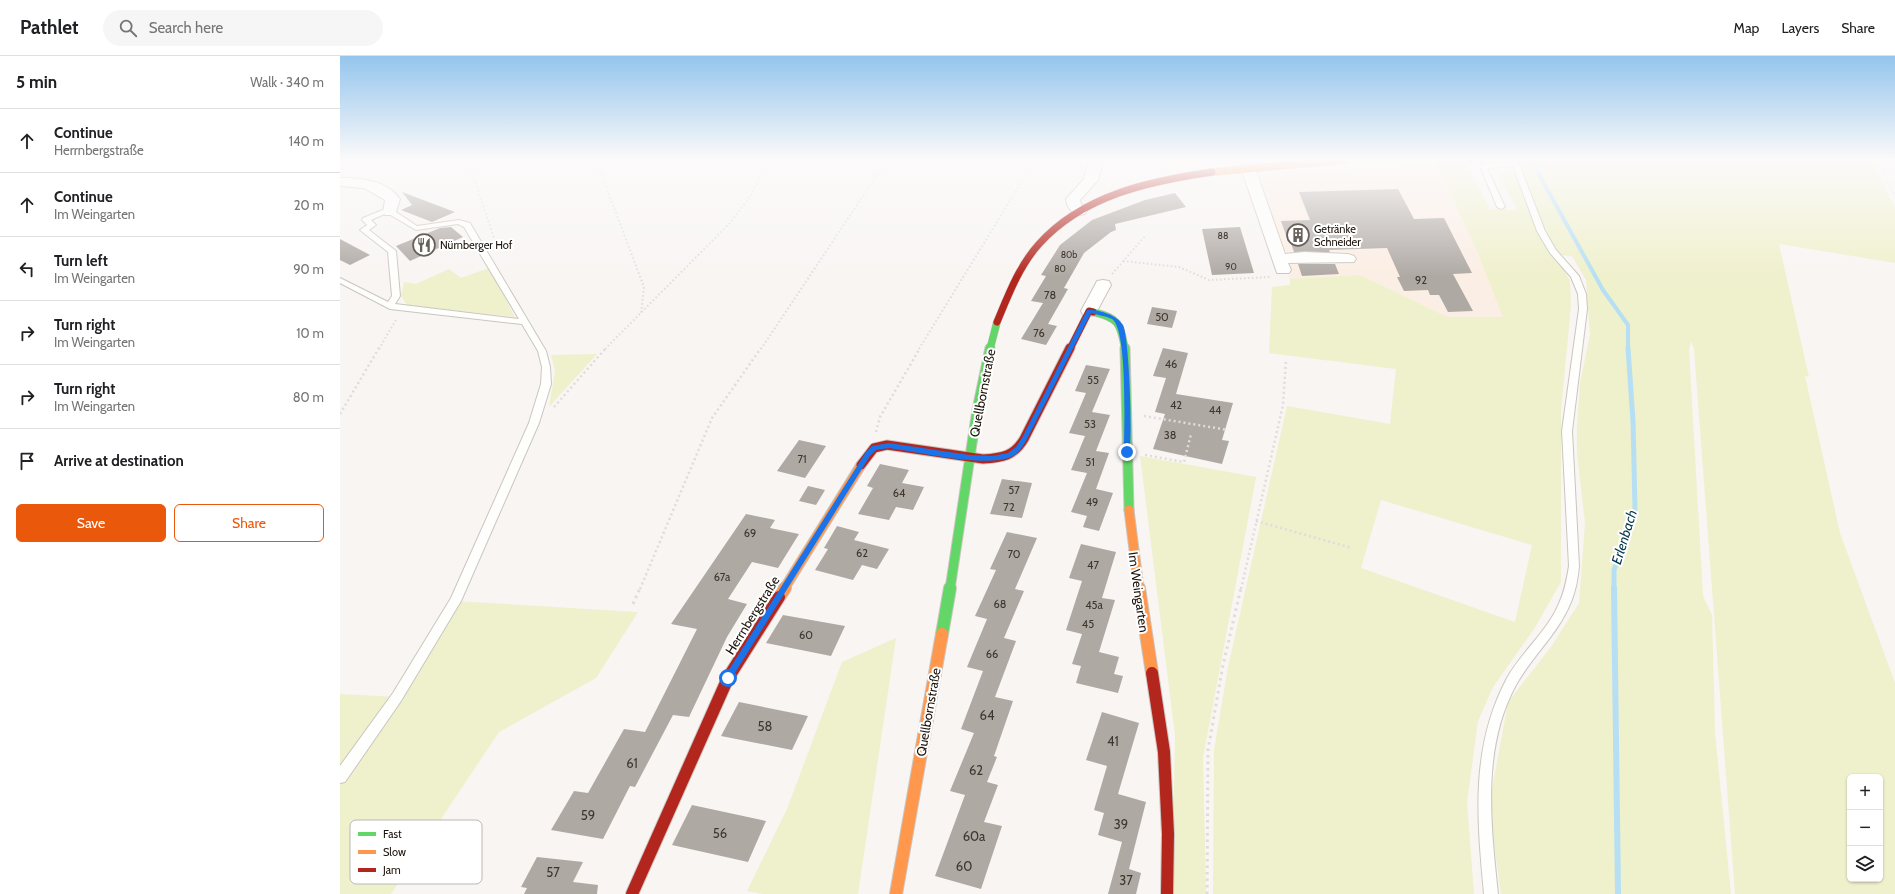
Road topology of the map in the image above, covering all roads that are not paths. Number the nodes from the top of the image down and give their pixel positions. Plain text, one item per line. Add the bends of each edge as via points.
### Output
1 (393, 199) edge
2 (1073, 199) edge
3 (1105, 199) edge
4 (1259, 199) edge
5 (1497, 199) edge
6 (1529, 199) edge
7 (1501, 207) dead end
8 (390, 211) junction
9 (1080, 211) junction
10 (1348, 259) dead end
11 (340, 280) edge
12 (1103, 285) road end
13 (390, 306) junction
14 (1089, 311) junction
15 (524, 322) junction
16 (969, 457) junction
17 (340, 777) edge
18 (632, 894) edge
19 (896, 894) edge
20 (1167, 894) edge
21 (1491, 894) edge

1 - 8 street via 394,204
2 - 9 street via 1074,205
3 - 9 street, Quellbornstraße
4 - 10 street via 1281,265 1304,257
5 - 7 lane
6 - 21 lane via 1541,231 1553,251 1575,276 1583,302 1567,431 1574,566 1573,582 1562,612 1512,680 1494,725 1483,794
8 - 13 lane via 366,220 372,224 364,230 392,251 396,296
8 - 15 lane via 416,228 459,222 467,225
9 - 16 street, Quellbornstraße via 1058,226 1037,246 1005,302 990,347
11 - 13 lane
12 - 14 street
13 - 15 lane
14 - 16 street via 1018,449 1010,455 992,458
14 - 20 street, Im Weingarten via 1110,316 1120,325 1126,355 1127,452 1132,545 1164,752 1168,827
15 - 17 lane via 542,351 546,367 546,384 534,423 455,601 397,697
16 - 18 street, Herrnbergstraße via 889,445 874,448 868,454 728,678
16 - 19 street, Quellbornstraße via 961,522

